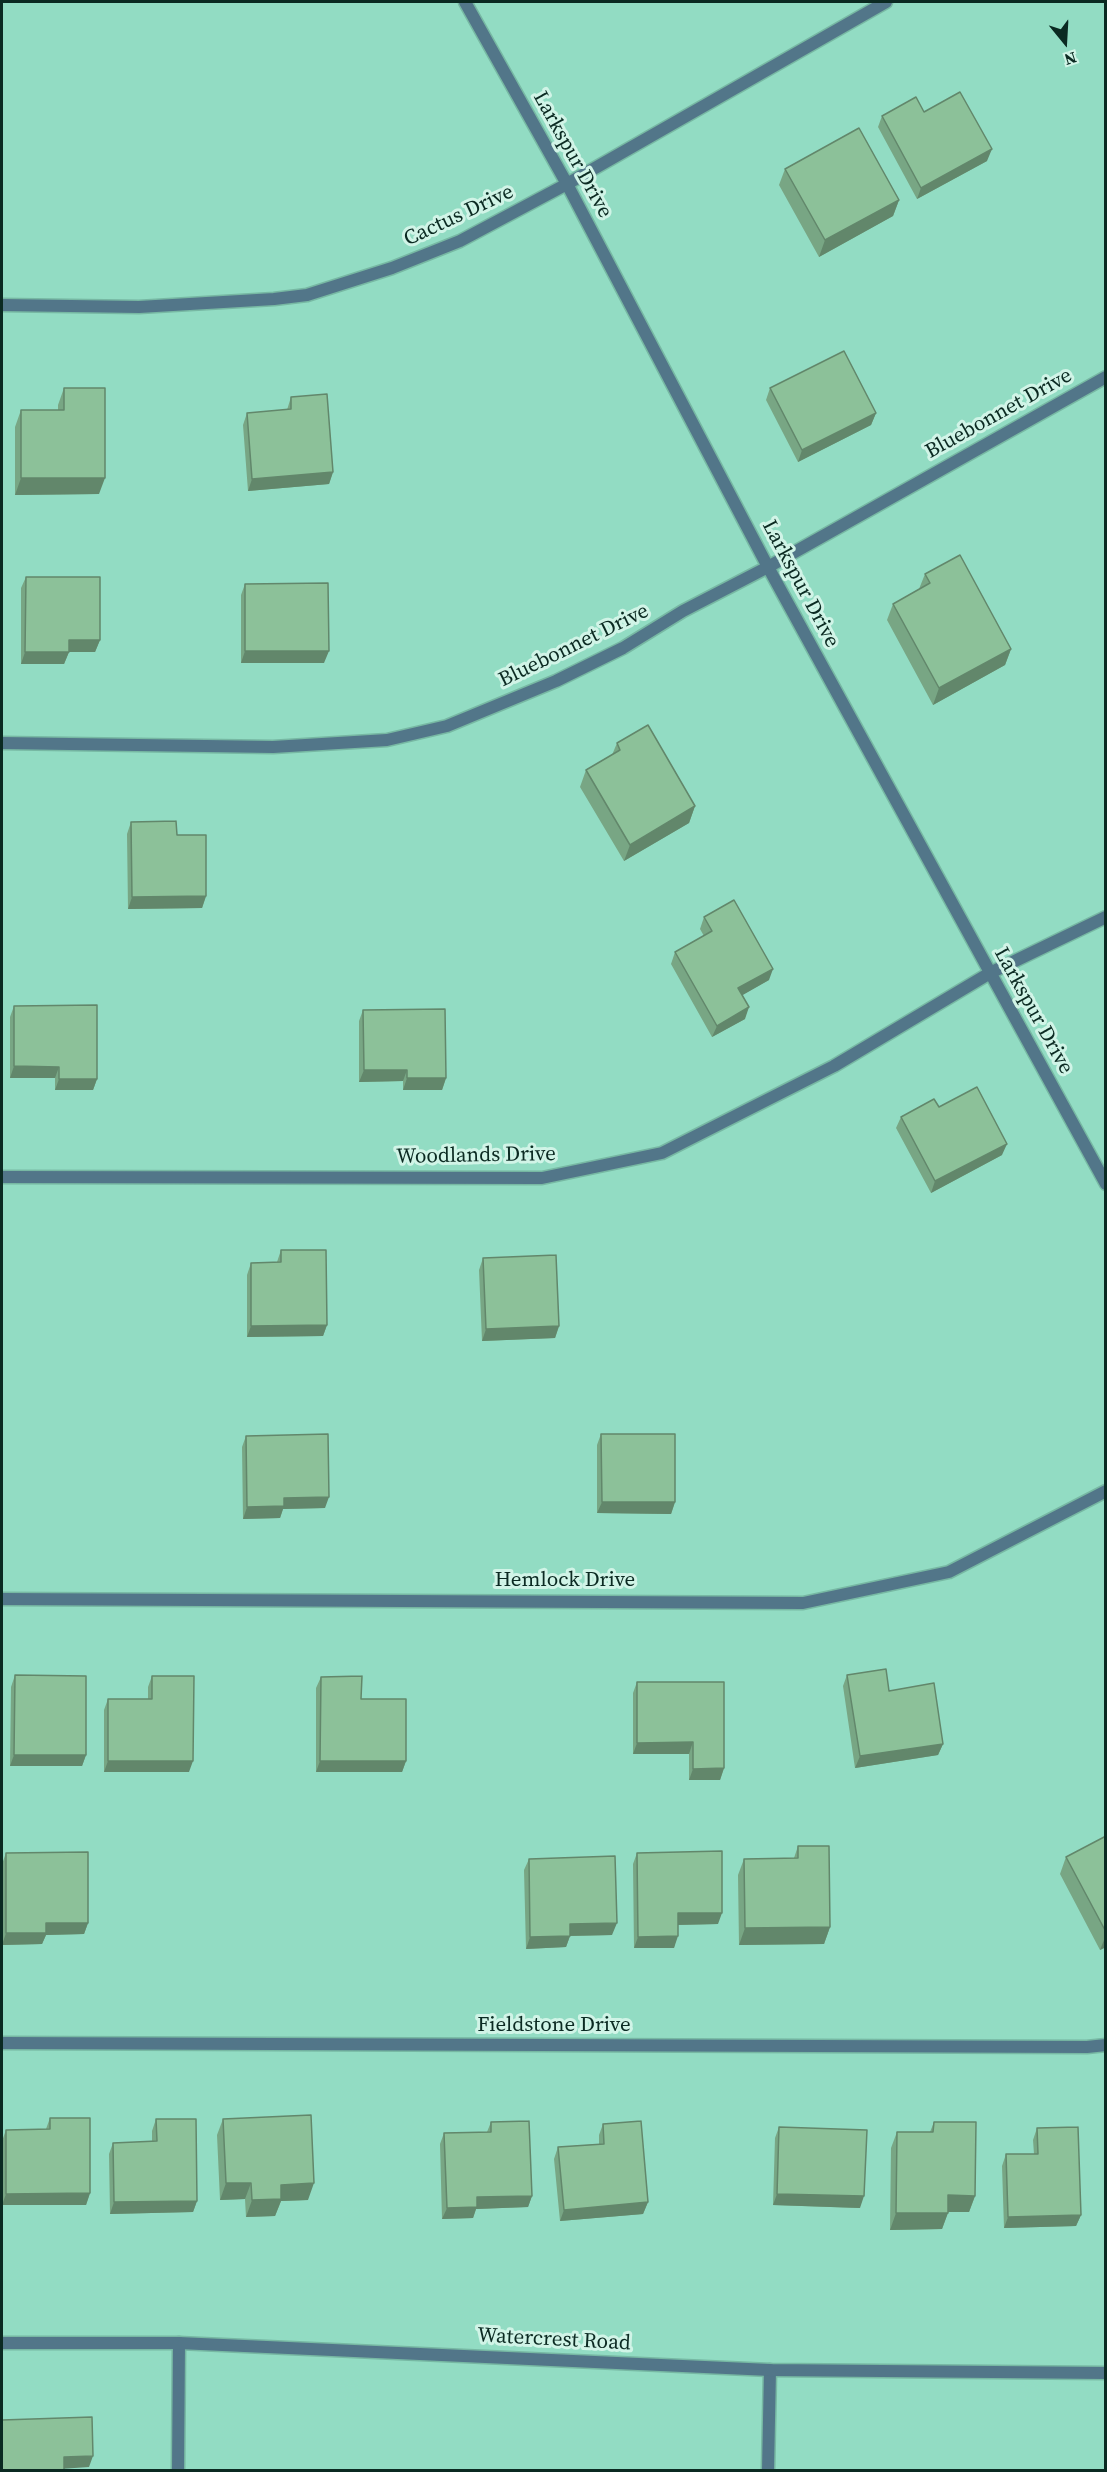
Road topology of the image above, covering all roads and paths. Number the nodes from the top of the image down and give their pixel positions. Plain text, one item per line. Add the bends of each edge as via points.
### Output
1 (465, 2) edge
2 (886, 2) edge
3 (567, 184) junction
4 (2, 305) edge
5 (1106, 377) edge
6 (768, 567) junction
7 (2, 743) edge
8 (1106, 917) edge
9 (990, 974) junction
10 (2, 1177) edge
11 (1106, 1184) edge
12 (1106, 1491) edge
13 (2, 1599) edge
14 (2, 2043) edge
15 (1106, 2045) edge
16 (2, 2343) edge
17 (179, 2343) junction
18 (770, 2370) junction
19 (1106, 2373) edge
20 (178, 2470) edge
21 (768, 2470) edge

1 - 3 street, Larkspur Drive
2 - 3 street, Cactus Drive
3 - 4 street, Cactus Drive via 460,241 307,295 139,307
3 - 6 street, Larkspur Drive
5 - 6 street, Bluebonnet Drive
6 - 7 street, Bluebonnet Drive via 556,681 447,726 387,740 273,747
6 - 9 street, Larkspur Drive
8 - 9 street, Woodlands Drive
9 - 10 street, Woodlands Drive via 834,1066 662,1153 543,1178
9 - 11 street, Larkspur Drive
12 - 13 street, Hemlock Drive via 949,1572 802,1603
14 - 15 street, Fieldstone Drive
16 - 17 street, Watercrest Road
17 - 18 street, Watercrest Road
17 - 20 street
18 - 19 street, Watercrest Road
18 - 21 street

